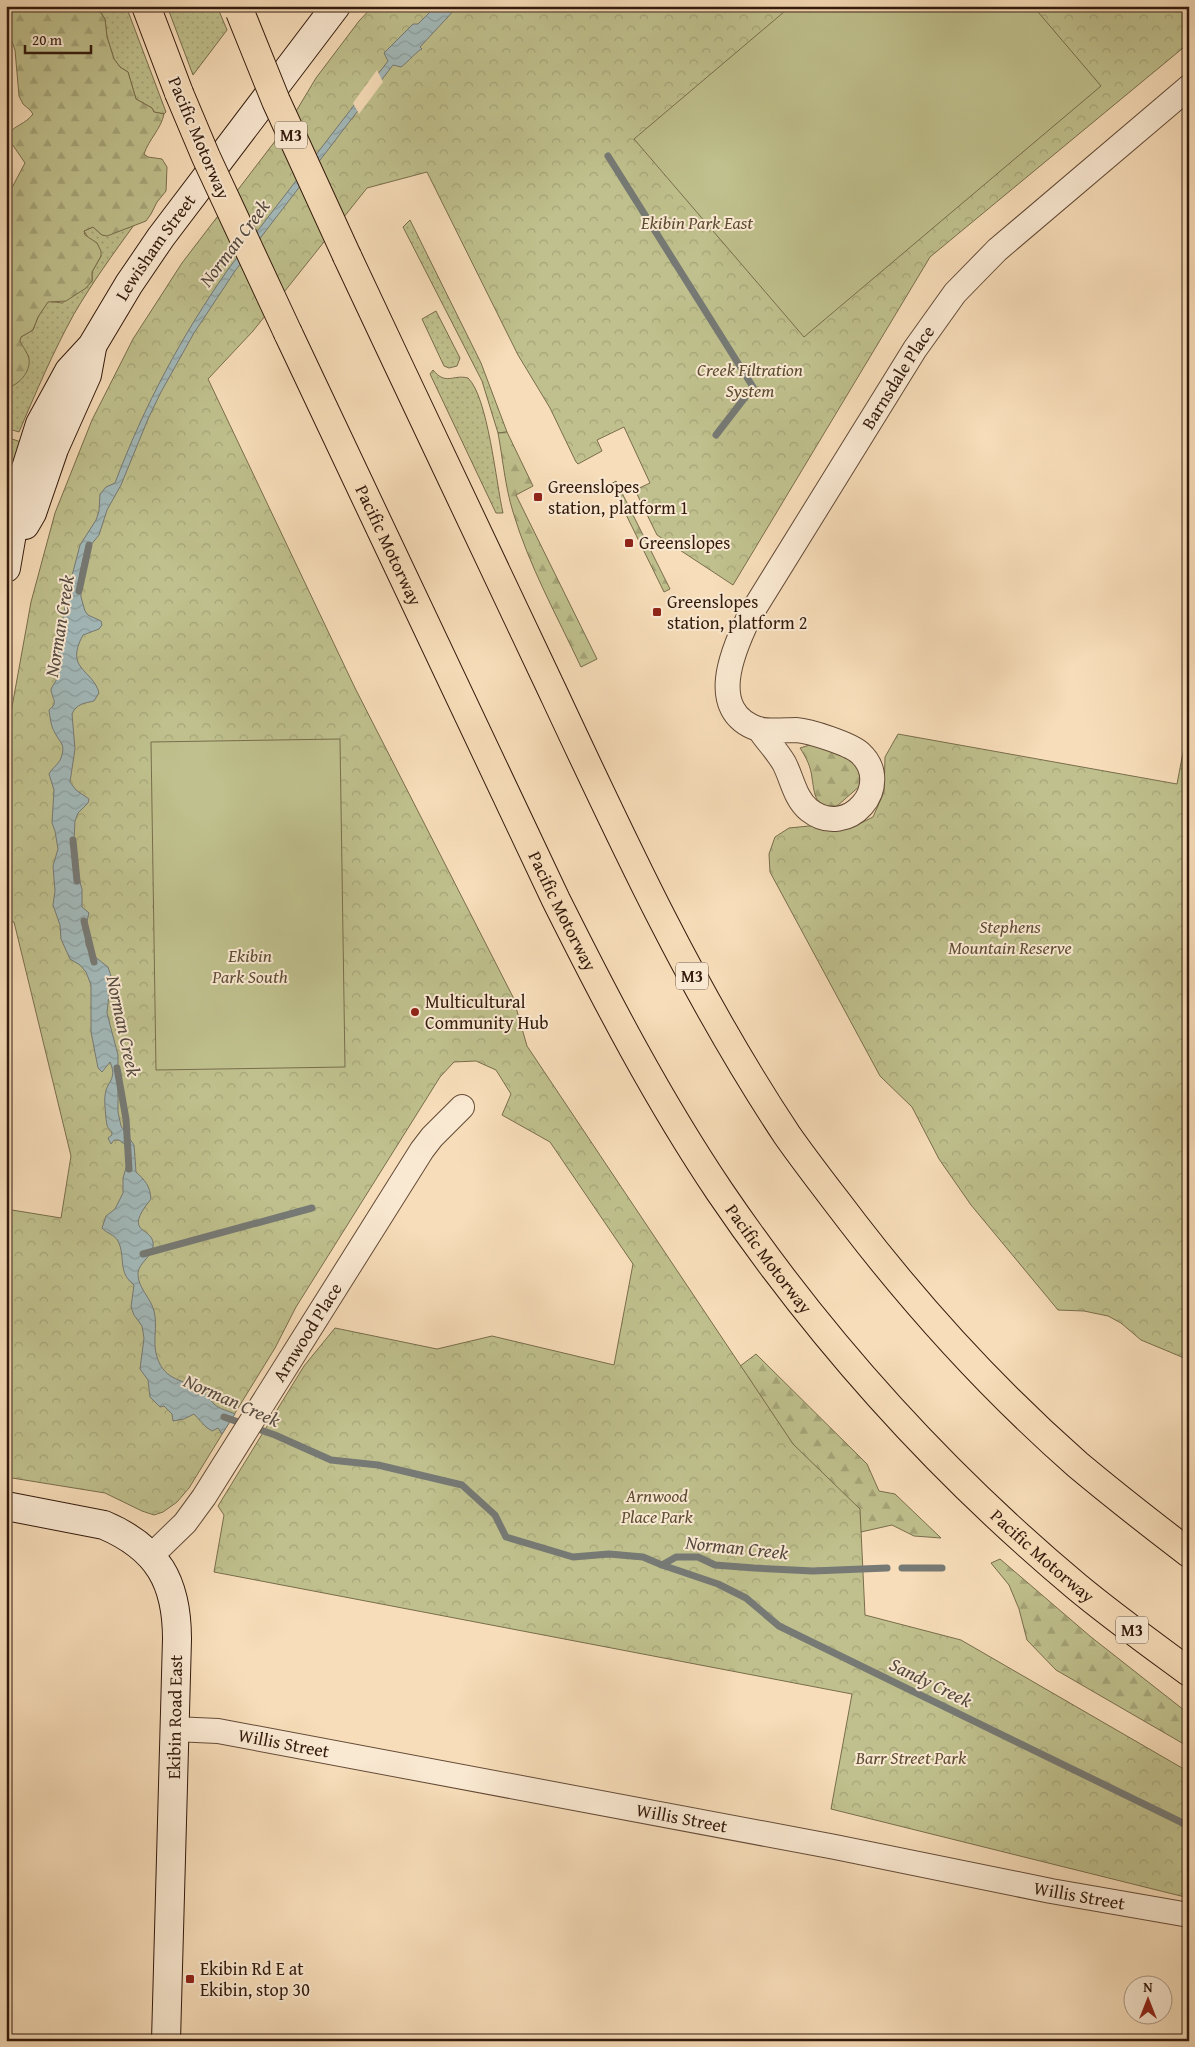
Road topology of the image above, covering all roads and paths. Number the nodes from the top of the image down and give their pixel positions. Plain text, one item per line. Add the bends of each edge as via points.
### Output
1 (146, 6) edge
2 (336, 6) edge
3 (239, 9) edge
4 (1189, 86) edge
5 (8, 558) edge
6 (759, 729) junction
7 (462, 1107) dead end
8 (6, 1506) edge
9 (1189, 1552) edge
10 (151, 1556) junction
11 (1189, 1672) edge
12 (174, 1729) junction
13 (1189, 1914) edge
14 (166, 2041) edge
15 (180, 2041) edge

1 - 11 highway, Pacific Motorway / M3, bridge via 206,157 548,883 637,1055 720,1192 812,1317 912,1431 976,1496 1076,1586
2 - 5 main road, Lewisham Street via 160,237 92,346 69,371 40,424 20,487
3 - 9 highway, M3, bridge via 276,101 347,256 600,793 704,999 744,1067 789,1138 885,1264 982,1373 1076,1463
4 - 6 street, Barnsdale Place via 997,250 955,294 920,342 740,636 729,672 729,698 741,719
6 - 6 street, Barnsdale Place via 799,730 859,752 872,777 865,803 844,818 821,817 808,810 782,761
7 - 10 street, Arnwood Place via 422,1150 204,1497 185,1523
8 - 10 main road, Ekibin Road East via 104,1525 129,1538
10 - 12 main road, Ekibin Road East via 166,1579 176,1611
12 - 13 street, Willis Street via 218,1731 1051,1891
12 - 14 main road, Ekibin Road East
14 - 15 street

